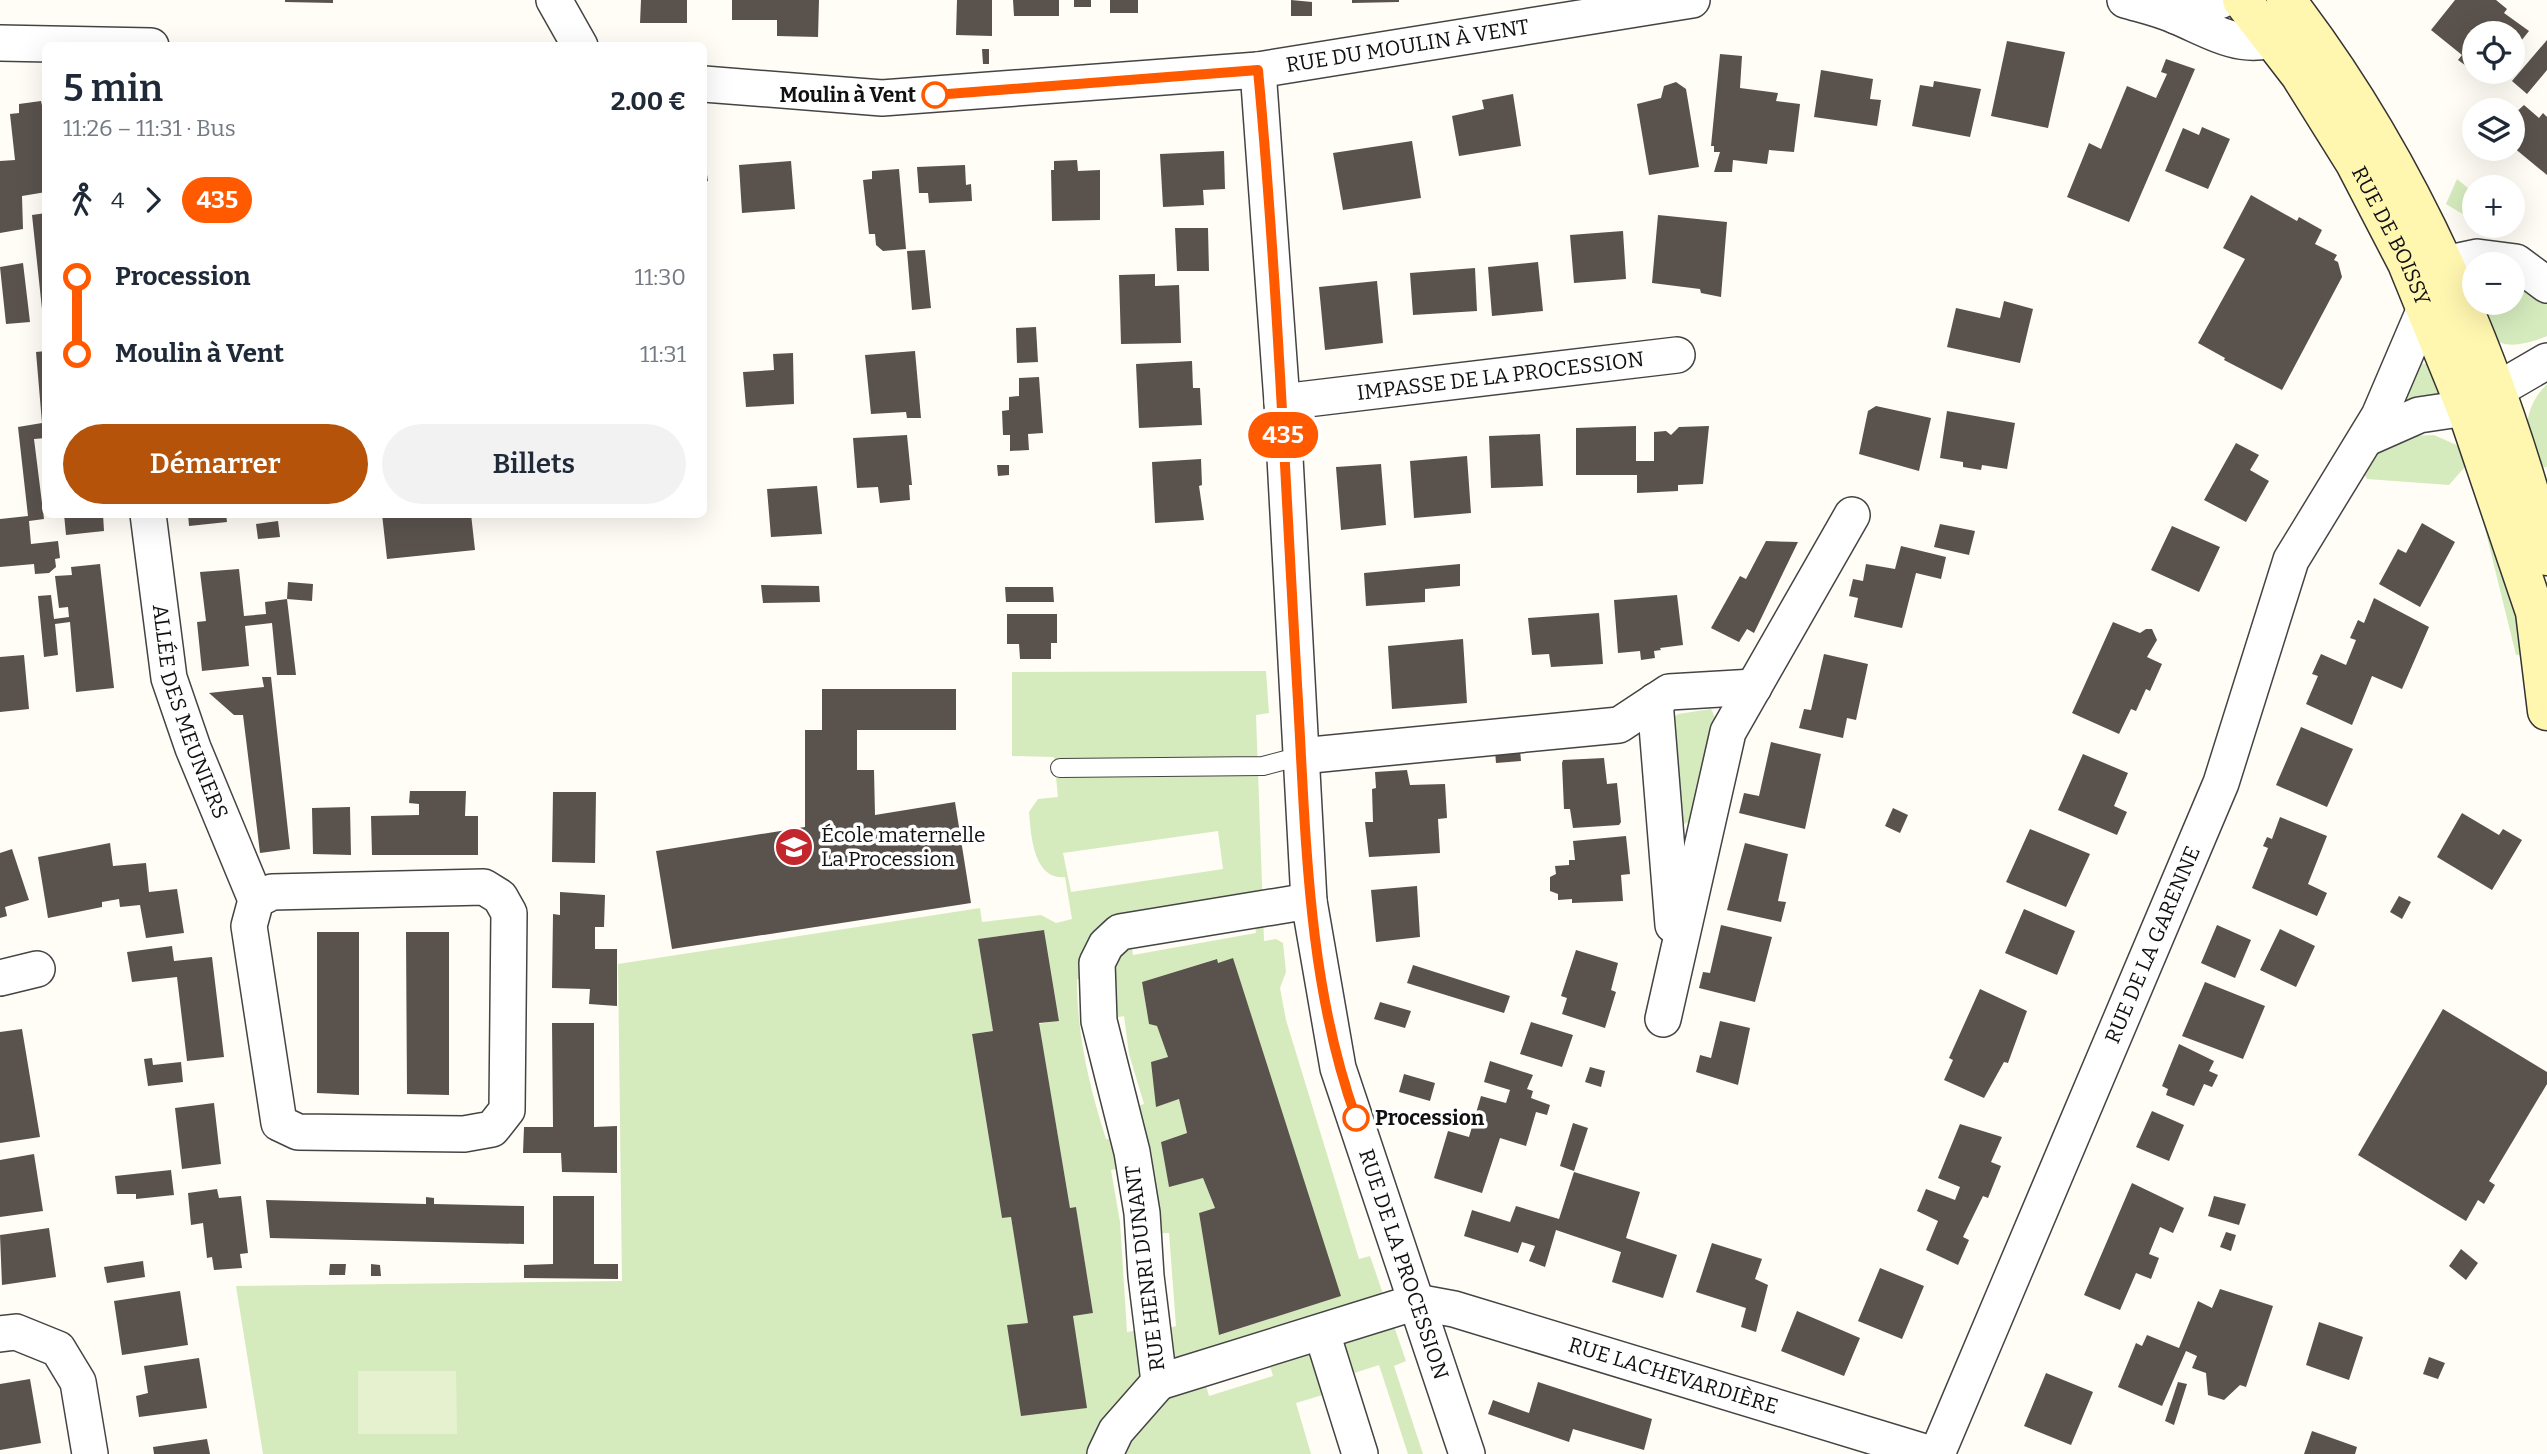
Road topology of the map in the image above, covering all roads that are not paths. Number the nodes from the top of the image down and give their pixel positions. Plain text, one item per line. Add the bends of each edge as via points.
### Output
1 (554, 0) edge
2 (1692, 0) edge
3 (2124, 0) edge
4 (2222, 0) edge
5 (2242, 0) edge
6 (2176, 16) junction
7 (2288, 22) edge
8 (578, 42) edge
9 (0, 43) edge
10 (42, 43) edge
11 (1258, 70) junction
12 (707, 84) edge
13 (2444, 264) junction
14 (2547, 285) edge
15 (2424, 309) junction
16 (1677, 355) dead end
17 (2547, 361) edge
18 (2484, 391) junction
19 (1282, 402) junction
20 (2367, 438) junction
21 (1852, 515) dead end
22 (149, 518) edge
23 (2547, 555) edge
24 (1754, 687) junction
25 (1655, 701) junction
26 (2547, 711) edge
27 (1301, 756) junction
28 (1060, 768) dead end
29 (256, 900) junction
30 (1309, 901) junction
31 (1675, 960) junction
32 (37, 969) dead end
33 (0, 978) edge
34 (1662, 1019) dead end
35 (1416, 1301) junction
36 (1322, 1333) junction
37 (0, 1334) edge
38 (1159, 1382) junction
39 (90, 1454) edge
40 (1105, 1454) edge
41 (1360, 1454) edge
42 (1466, 1454) edge
43 (1931, 1454) edge
44 (1937, 1454) edge

1 - 8 street
2 - 11 street, RUE DU MOULIN À VENT
3 - 6 street
4 - 6 street
5 - 7 street, RUE DE BOISSY
6 - 7 street via 2227,40
7 - 13 street, RUE DE BOISSY via 2386,148
7 - 15 street, RUE DE BOISSY via 2407,263
9 - 10 street
11 - 12 street, RUE DU MOULIN À VENT via 882,98
11 - 19 street, RUE DE LA PROCESSION
13 - 14 street, RUE DE BOISSY via 2477,257 2516,262
13 - 15 street, RUE DE LA GARENNE
13 - 18 street, RUE DE BOISSY
15 - 18 street, RUE DE BOISSY
15 - 20 street, RUE DE LA GARENNE
16 - 19 street, IMPASSE DE LA PROCESSION
17 - 18 street
18 - 20 street
18 - 23 street via 2528,482
18 - 26 street via 2535,612
19 - 27 street, RUE DE LA PROCESSION
20 - 44 street, RUE DE LA GARENNE via 2291,559 2221,783
21 - 24 street
22 - 29 street, ALLÉE DES MEUNIERS via 169,678
24 - 25 street via 1669,692
24 - 31 street via 1728,732
25 - 27 street via 1619,725
25 - 31 street
27 - 28 lane via 1263,766
27 - 30 street, RUE DE LA PROCESSION
29 - 29 street via 249,926 279,1123 298,1132 464,1134 492,1129 507,1110 509,913 500,897 484,887 272,892
30 - 35 street, RUE DE LA PROCESSION via 1338,1068
30 - 38 street, RUE HENRI DUNANT via 1119,932 1097,963 1099,1021 1132,1152 1142,1213
31 - 34 street
32 - 33 street
35 - 36 street
35 - 42 street, RUE DE LA PROCESSION
35 - 43 street, RUE LACHEVARDIÈRE
36 - 38 street
36 - 41 street
37 - 39 street via 16,1332 58,1349 78,1382
38 - 40 street, RUE HENRI DUNANT via 1116,1431

